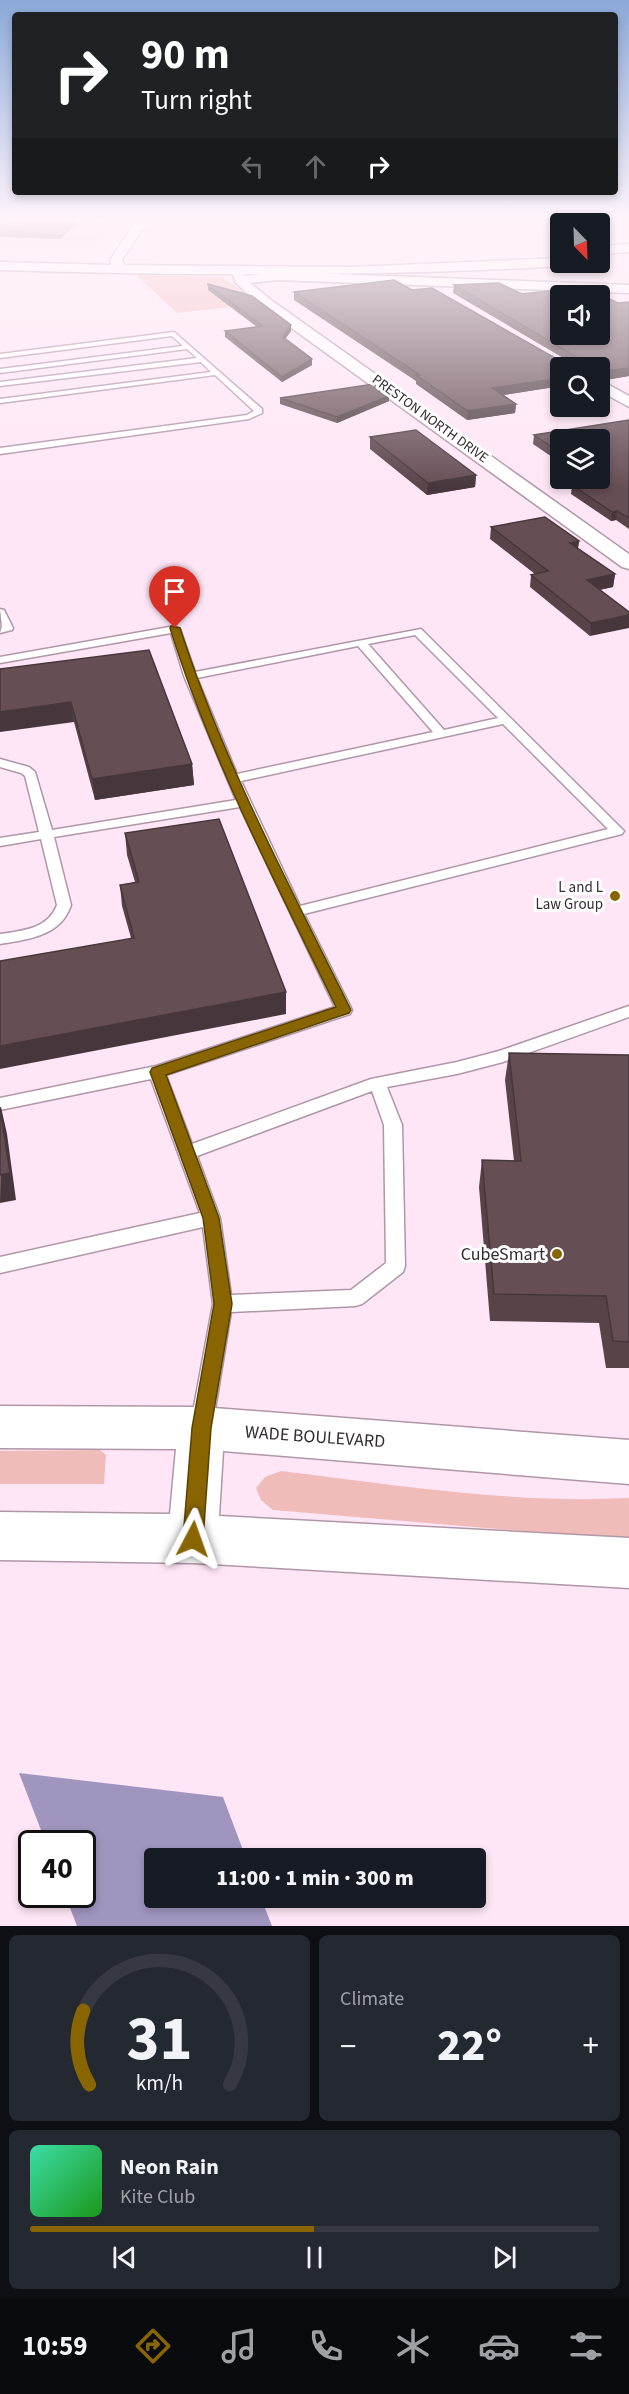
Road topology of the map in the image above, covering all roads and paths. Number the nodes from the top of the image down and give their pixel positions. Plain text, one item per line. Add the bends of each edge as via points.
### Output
1 (276, 310) edge
2 (188, 347) junction
3 (0, 356) edge
4 (202, 360) junction
5 (0, 371) edge
6 (217, 373) junction
7 (0, 384) edge
8 (610, 391) edge
9 (0, 401) edge
10 (629, 402) edge
11 (0, 451) edge
12 (629, 563) edge
13 (0, 612) edge
14 (0, 630) edge
15 (360, 642) junction
16 (0, 660) edge
17 (190, 675) junction
18 (507, 720) junction
19 (441, 734) junction
20 (0, 763) edge
21 (233, 779) junction
22 (243, 803) junction
23 (45, 835) junction
24 (0, 842) edge
25 (297, 911) junction
26 (0, 939) edge
27 (629, 1011) edge
28 (157, 1072) junction
29 (377, 1083) junction
30 (0, 1104) edge
31 (187, 1153) junction
32 (211, 1218) junction
33 (0, 1265) edge
34 (223, 1304) junction
35 (0, 1427) edge
36 (201, 1428) junction
37 (629, 1462) edge
38 (0, 1536) edge
39 (193, 1539) junction
40 (629, 1563) edge

1 - 12 street, PRESTON NORTH DRIVE
2 - 3 lane via 174,334
2 - 4 lane
2 - 5 lane
4 - 6 lane
4 - 7 lane
6 - 9 lane
6 - 11 lane via 259,411 249,417
8 - 10 street
13 - 14 lane via 8,628
15 - 17 lane
15 - 18 lane via 417,631
15 - 19 lane
16 - 17 lane via 175,628
17 - 21 lane
18 - 19 lane
18 - 25 lane via 617,831
19 - 21 lane
20 - 23 lane via 31,775
21 - 22 lane
22 - 23 lane
22 - 25 lane
23 - 24 lane
23 - 26 lane via 64,905 62,916 35,933
25 - 28 lane via 344,1010
27 - 29 lane via 504,1056
28 - 30 lane
28 - 31 lane
29 - 31 lane
29 - 34 lane via 393,1125 396,1266 355,1298
31 - 32 lane
32 - 33 lane
32 - 34 lane
34 - 36 lane
35 - 36 main road, WADE BOULEVARD
36 - 37 main road, WADE BOULEVARD
36 - 39 main road
38 - 39 main road
39 - 40 main road

